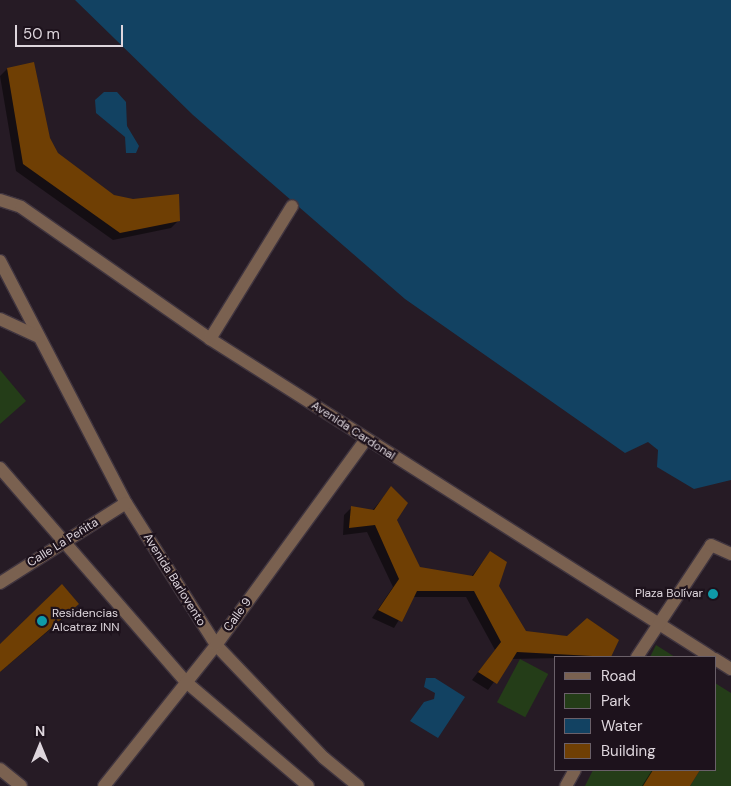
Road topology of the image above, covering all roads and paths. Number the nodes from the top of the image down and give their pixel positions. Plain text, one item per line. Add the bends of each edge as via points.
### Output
1 (0, 200) edge
2 (292, 206) dead end
3 (0, 261) edge
4 (0, 319) edge
5 (40, 337) junction
6 (210, 339) junction
7 (366, 439) junction
8 (0, 468) edge
9 (126, 503) junction
10 (66, 540) junction
11 (731, 554) edge
12 (0, 583) edge
13 (655, 623) junction
14 (216, 645) junction
15 (637, 656) edge
16 (709, 656) edge
17 (716, 660) edge
18 (731, 669) edge
19 (186, 682) junction
20 (0, 769) edge
21 (574, 771) edge
22 (21, 786) edge
23 (104, 786) edge
24 (308, 786) edge
25 (358, 786) edge
26 (566, 786) edge

1 - 6 street, Avenida Cardonal via 21,207
2 - 6 street
3 - 5 street, Avenida Barlovento
4 - 5 street
5 - 9 street, Avenida Barlovento
6 - 7 street, Avenida Cardonal
7 - 13 street, Avenida Cardonal
7 - 14 street, Calle 9
8 - 10 street
9 - 10 street, Calle La Peñita
9 - 14 street, Avenida Barlovento
10 - 12 street, Calle La Peñita
10 - 19 street
11 - 13 street via 711,545
13 - 15 street
13 - 16 street, Avenida Cardonal
14 - 19 street, Calle 9
14 - 25 street, Avenida Barlovento via 324,758
17 - 18 street
19 - 23 street, Calle 9
19 - 24 street
20 - 22 street
21 - 26 street

